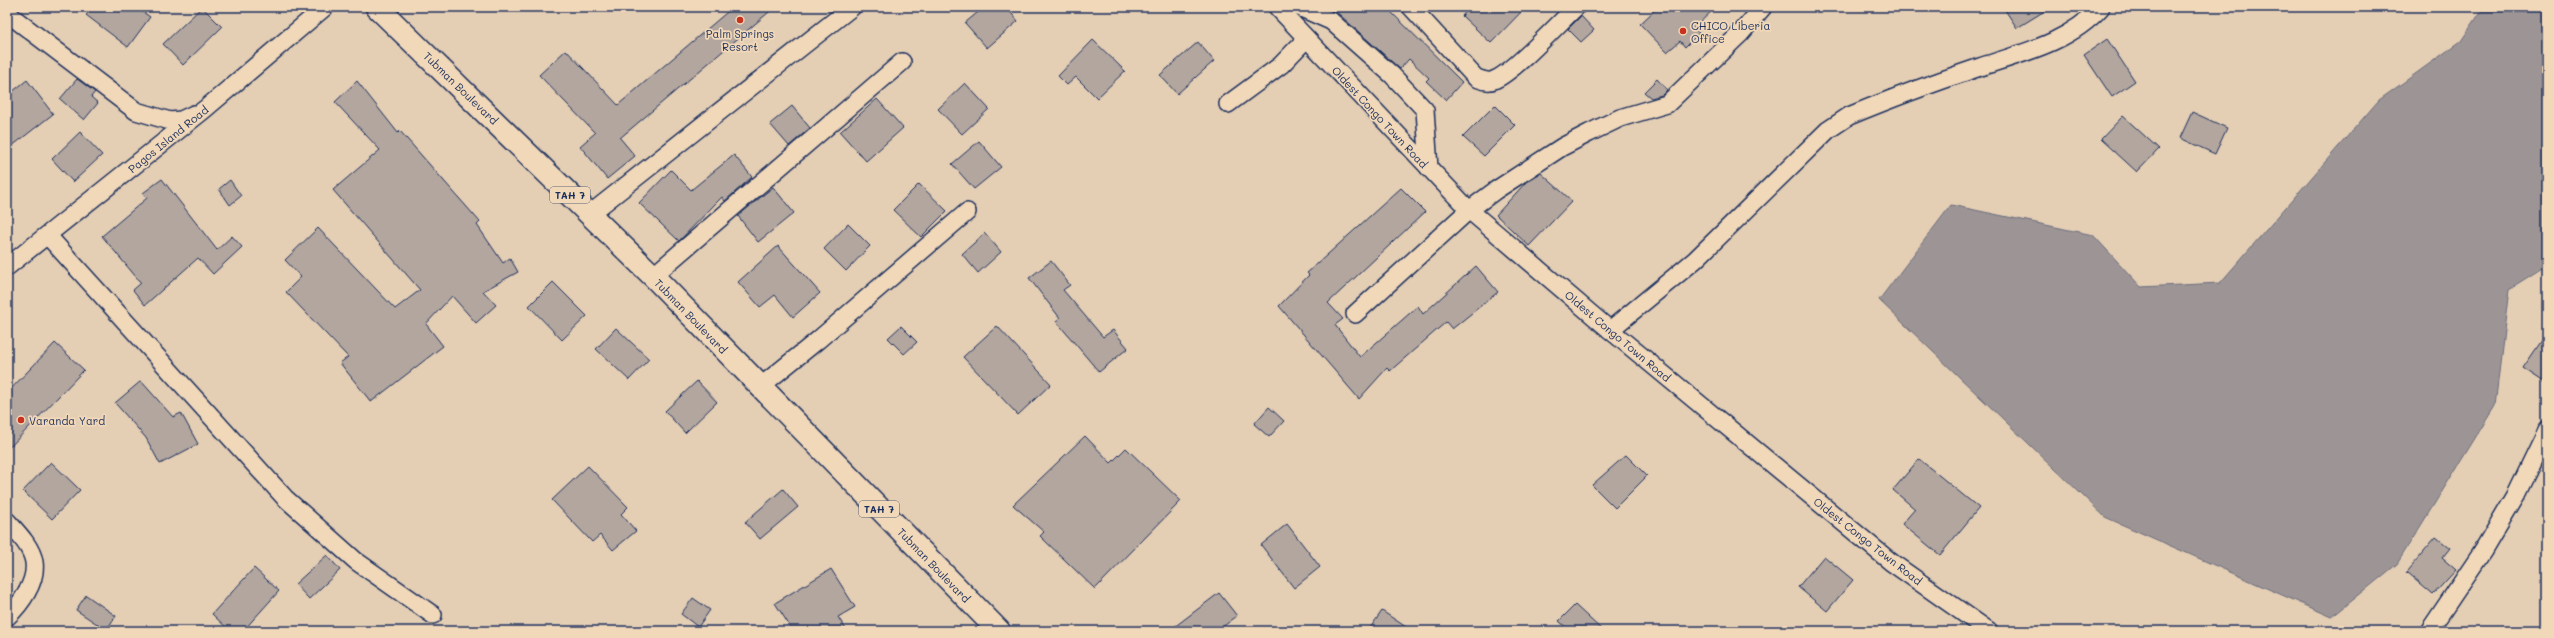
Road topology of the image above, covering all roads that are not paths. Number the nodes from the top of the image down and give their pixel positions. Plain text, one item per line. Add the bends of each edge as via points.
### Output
1 (325, 7) edge
2 (377, 7) edge
3 (852, 7) edge
4 (1277, 7) edge
5 (1300, 7) edge
6 (1411, 7) edge
7 (1576, 7) edge
8 (1763, 7) edge
9 (2101, 7) edge
10 (7, 13) edge
11 (1306, 38) junction
12 (902, 62) dead end
13 (1228, 104) dead end
14 (205, 110) junction
15 (1429, 168) junction
16 (1469, 210) junction
17 (967, 212) dead end
18 (590, 214) junction
19 (48, 236) junction
20 (7, 267) edge
21 (653, 276) junction
22 (1355, 314) dead end
23 (1610, 330) junction
24 (760, 387) junction
25 (2547, 431) edge
26 (7, 521) edge
27 (433, 615) dead end
28 (7, 617) edge
29 (998, 631) edge
30 (1989, 631) edge
31 (2429, 631) edge

1 - 14 street, Pagos Island Road
2 - 18 highway, Tubman Boulevard / TAH 7
3 - 18 street
4 - 11 street, Oldest Congo Town Road
5 - 15 street via 1331,21 1392,75 1425,110
6 - 7 street via 1476,78 1487,82 1509,69
8 - 16 street via 1741,33 1667,104 1620,118 1562,147
9 - 23 street via 2088,21 2062,37 1849,116 1828,130 1695,260
10 - 14 street via 136,111 170,121 180,120
11 - 13 street via 1281,65
11 - 15 street, Oldest Congo Town Road
12 - 21 street
14 - 19 street, Pagos Island Road
15 - 16 street, Oldest Congo Town Road
16 - 22 street
16 - 23 street, Oldest Congo Town Road
17 - 24 street
18 - 21 highway, Tubman Boulevard / TAH 7
19 - 20 street, Pagos Island Road
19 - 27 street via 285,498 356,561
21 - 24 highway, Tubman Boulevard / TAH 7
23 - 30 street, Oldest Congo Town Road via 1891,562
24 - 29 highway, Tubman Boulevard / TAH 7
25 - 31 street via 2513,501 2484,551
26 - 28 street via 24,539 34,562 30,587

